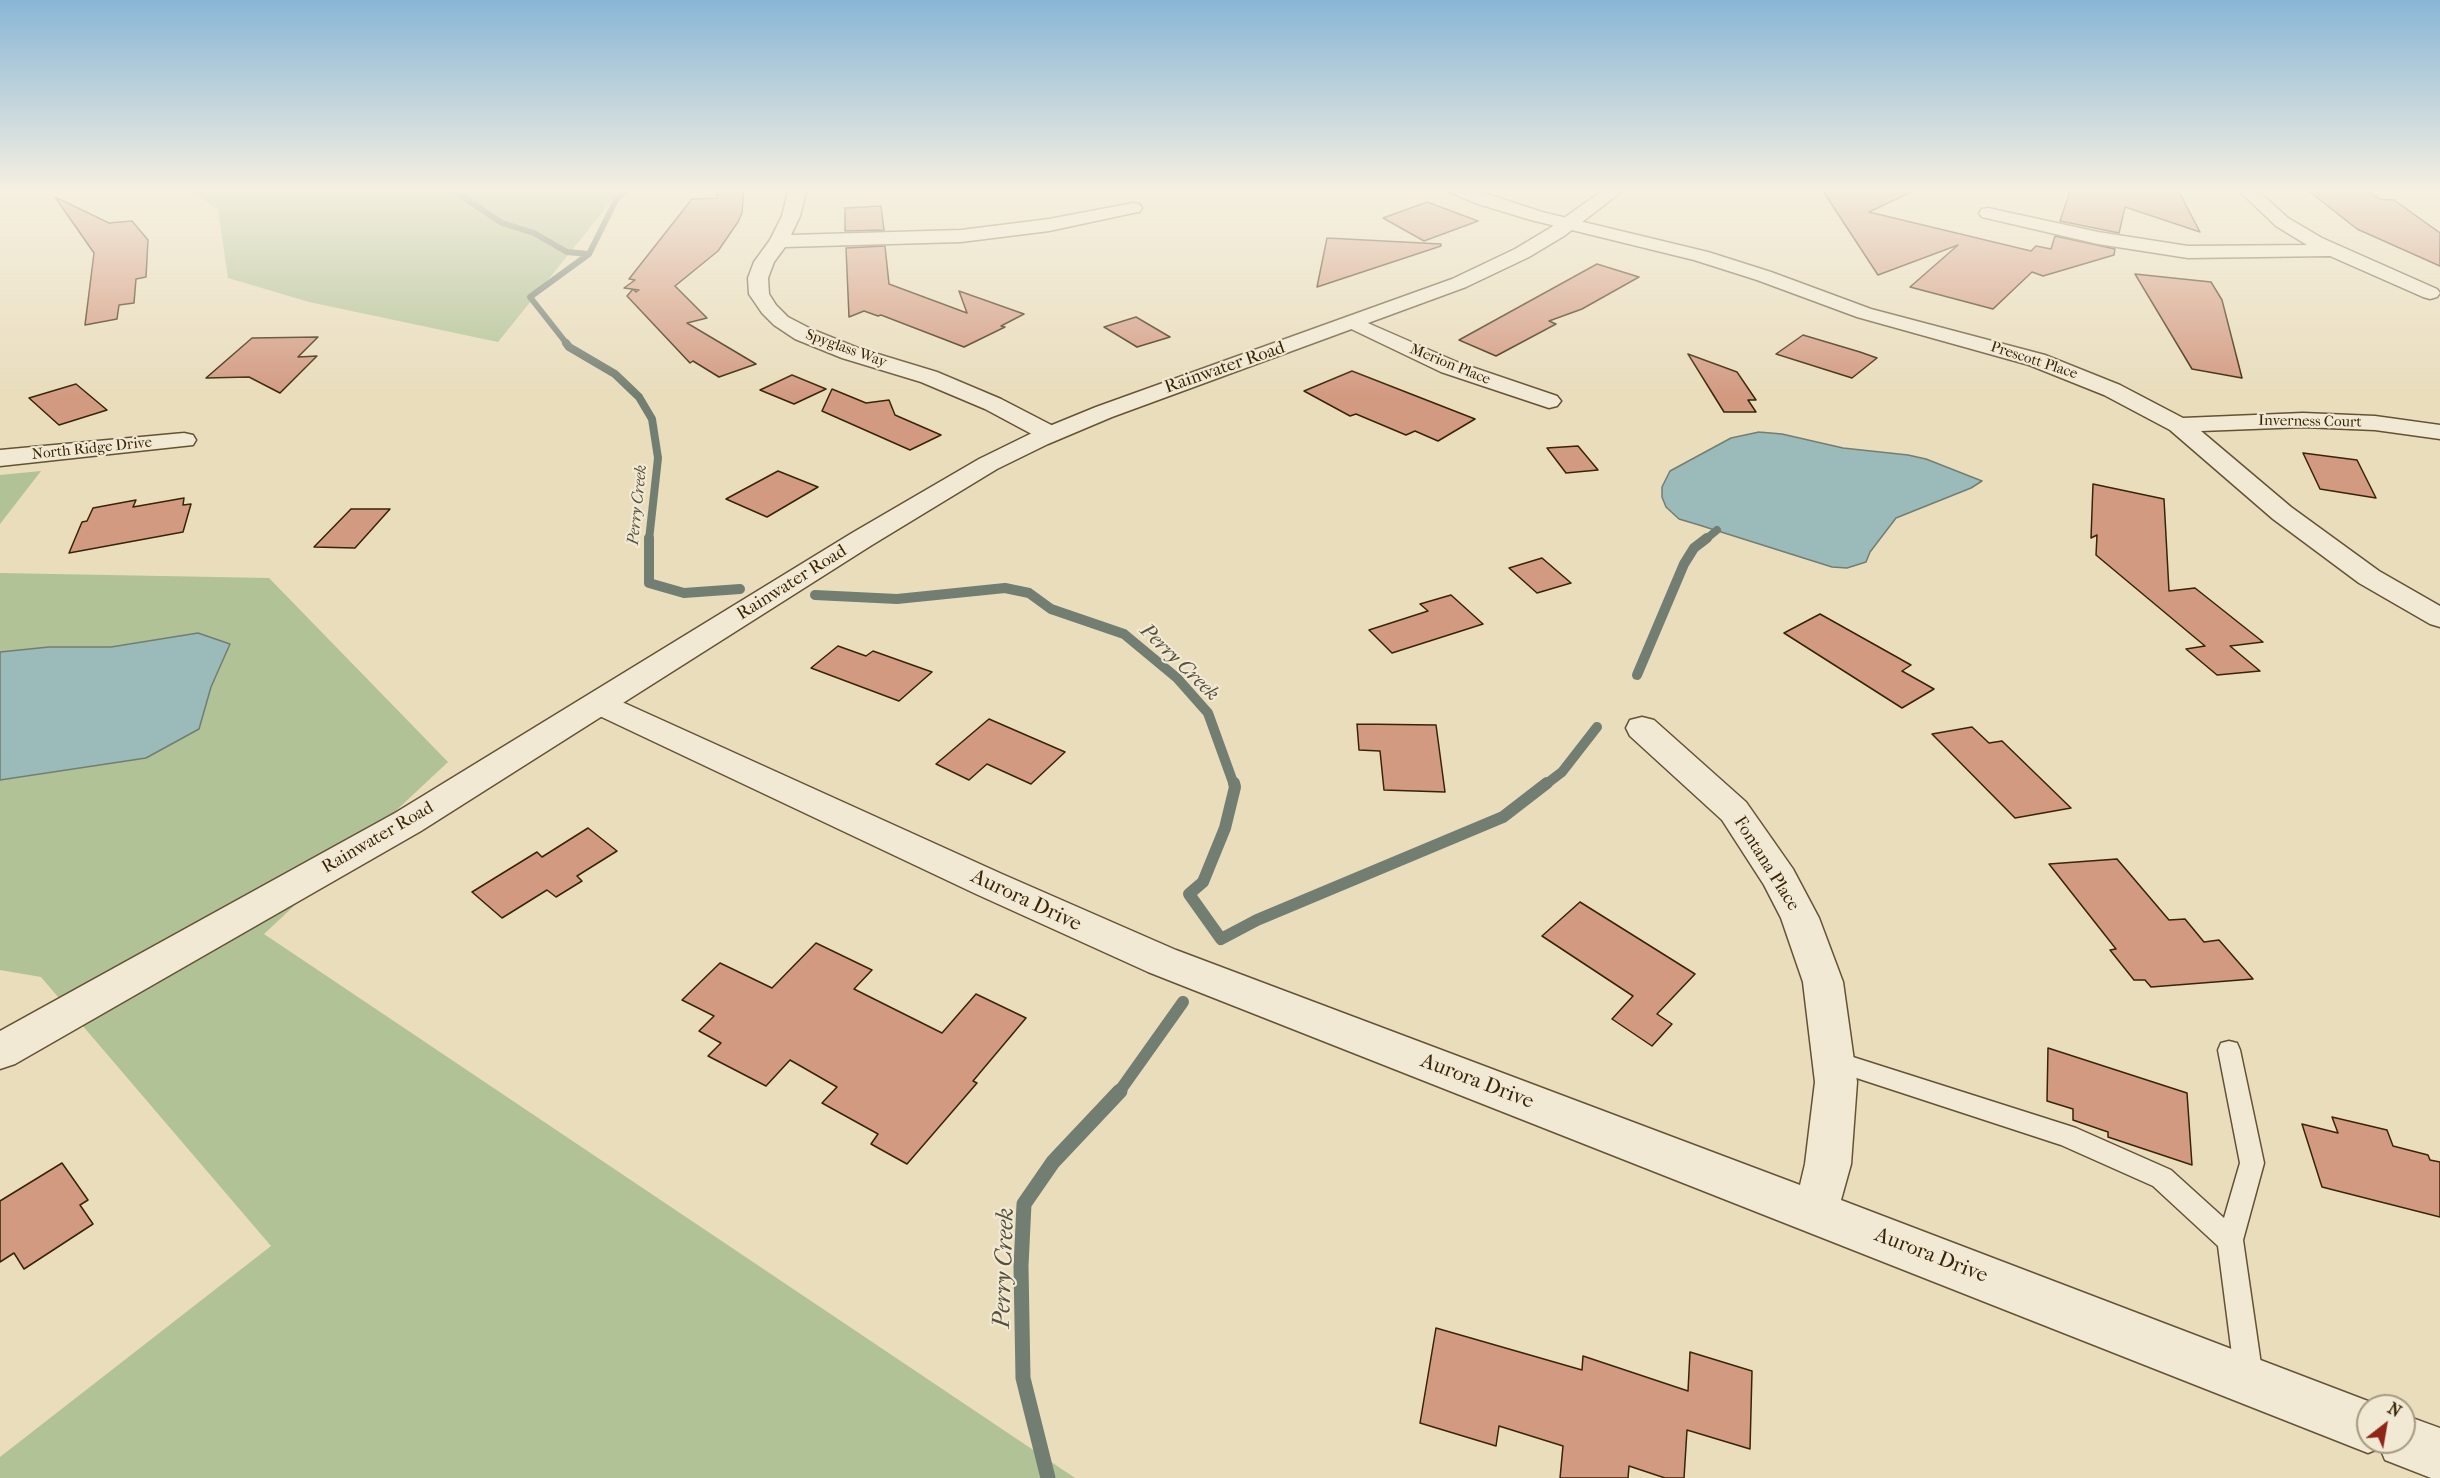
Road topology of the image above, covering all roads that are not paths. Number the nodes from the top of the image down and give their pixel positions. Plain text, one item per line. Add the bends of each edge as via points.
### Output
1 (767, 257) edge
2 (1514, 257) edge
3 (1704, 257) edge
4 (2348, 257) edge
5 (2430, 293) dead end
6 (1353, 323) junction
7 (1549, 401) dead end
8 (2179, 425) junction
9 (2440, 432) edge
10 (1050, 434) junction
11 (184, 440) dead end
12 (0, 458) edge
13 (2440, 618) edge
14 (600, 704) junction
15 (1642, 728) dead end
16 (2229, 1050) dead end
17 (0, 1052) edge
18 (1834, 1061) junction
19 (1815, 1213) junction
20 (2230, 1240) junction
21 (2249, 1380) junction
22 (2356, 1422) edge
23 (2416, 1446) edge
24 (2440, 1455) edge

1 - 10 street, Spyglass Way via 758,278 759,294 782,321 820,342 993,404
2 - 6 street, Rainwater Road
3 - 8 street, Prescott Place via 1855,310 2037,360 2112,390
4 - 5 street
6 - 7 street, Merion Place via 1449,366
6 - 10 street, Rainwater Road
8 - 9 street, Inverness Court via 2303,420 2375,423
8 - 13 street, Prescott Place via 2282,513 2346,561
10 - 14 street, Rainwater Road via 988,464 909,510
11 - 12 street, North Ridge Drive
14 - 17 street, Rainwater Road via 408,822
14 - 19 street, Aurora Drive via 1142,953
15 - 18 street, Fontana Place via 1734,811 1780,879 1800,918 1823,982
16 - 20 lane via 2252,1163
18 - 19 street, Fontana Place via 1836,1082 1828,1164
18 - 20 lane via 2067,1136 2162,1178
19 - 21 street, Aurora Drive
20 - 21 lane
21 - 22 street, Aurora Drive
23 - 24 street

